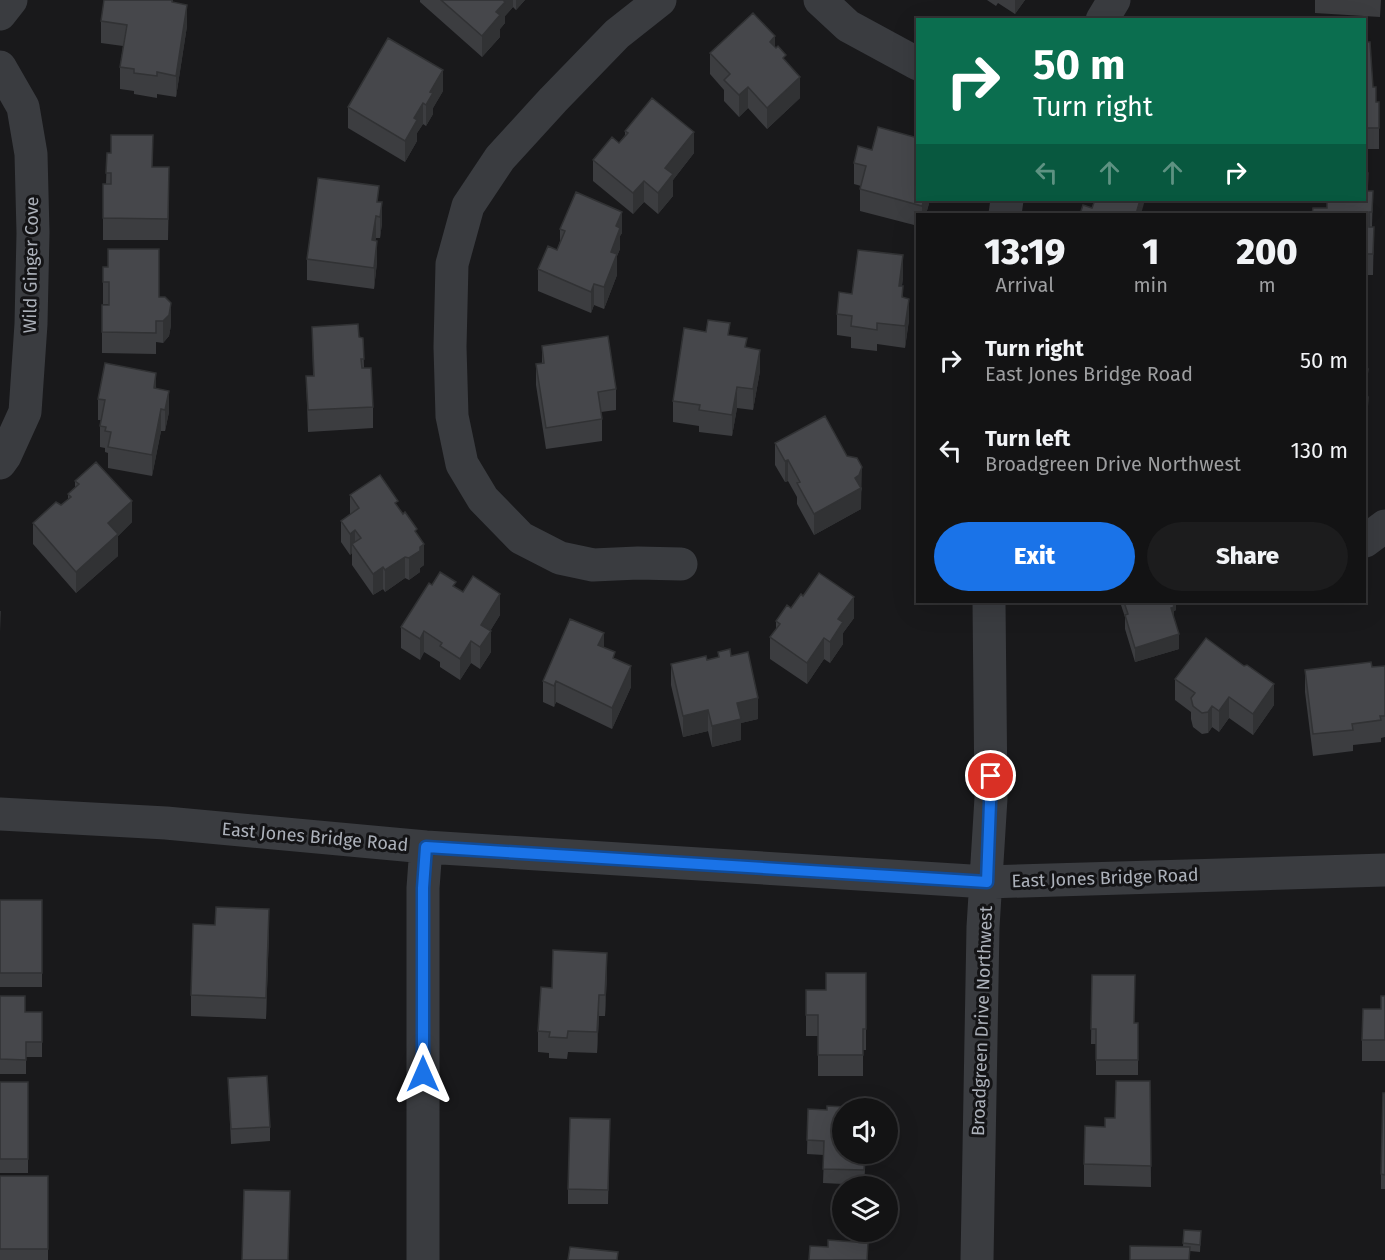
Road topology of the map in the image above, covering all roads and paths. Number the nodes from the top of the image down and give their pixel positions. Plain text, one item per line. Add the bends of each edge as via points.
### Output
1 (11, 0) edge
2 (660, 0) edge
3 (820, 0) edge
4 (1114, 0) edge
5 (0, 14) edge
6 (1103, 18) edge
7 (916, 63) edge
8 (0, 67) edge
9 (0, 463) edge
10 (1385, 526) edge
11 (1366, 540) edge
12 (681, 564) dead end
13 (989, 603) edge
14 (0, 814) edge
15 (426, 847) junction
16 (1385, 870) edge
17 (987, 882) junction
18 (423, 1260) edge
19 (977, 1260) edge

1 - 5 street
2 - 12 street via 617,34 553,100 500,158 468,206 452,264 452,416 462,464 483,499 522,538 560,558 593,565
3 - 7 street via 848,26
4 - 6 street
8 - 9 street, Wild Ginger Cove via 22,107 31,154 33,233 25,411
10 - 11 street
13 - 17 street, Broadgreen Drive Northwest via 991,798
14 - 15 street, East Jones Bridge Road via 165,823
15 - 17 street, East Jones Bridge Road
15 - 18 street
16 - 17 street, East Jones Bridge Road
17 - 19 street, Broadgreen Drive Northwest

